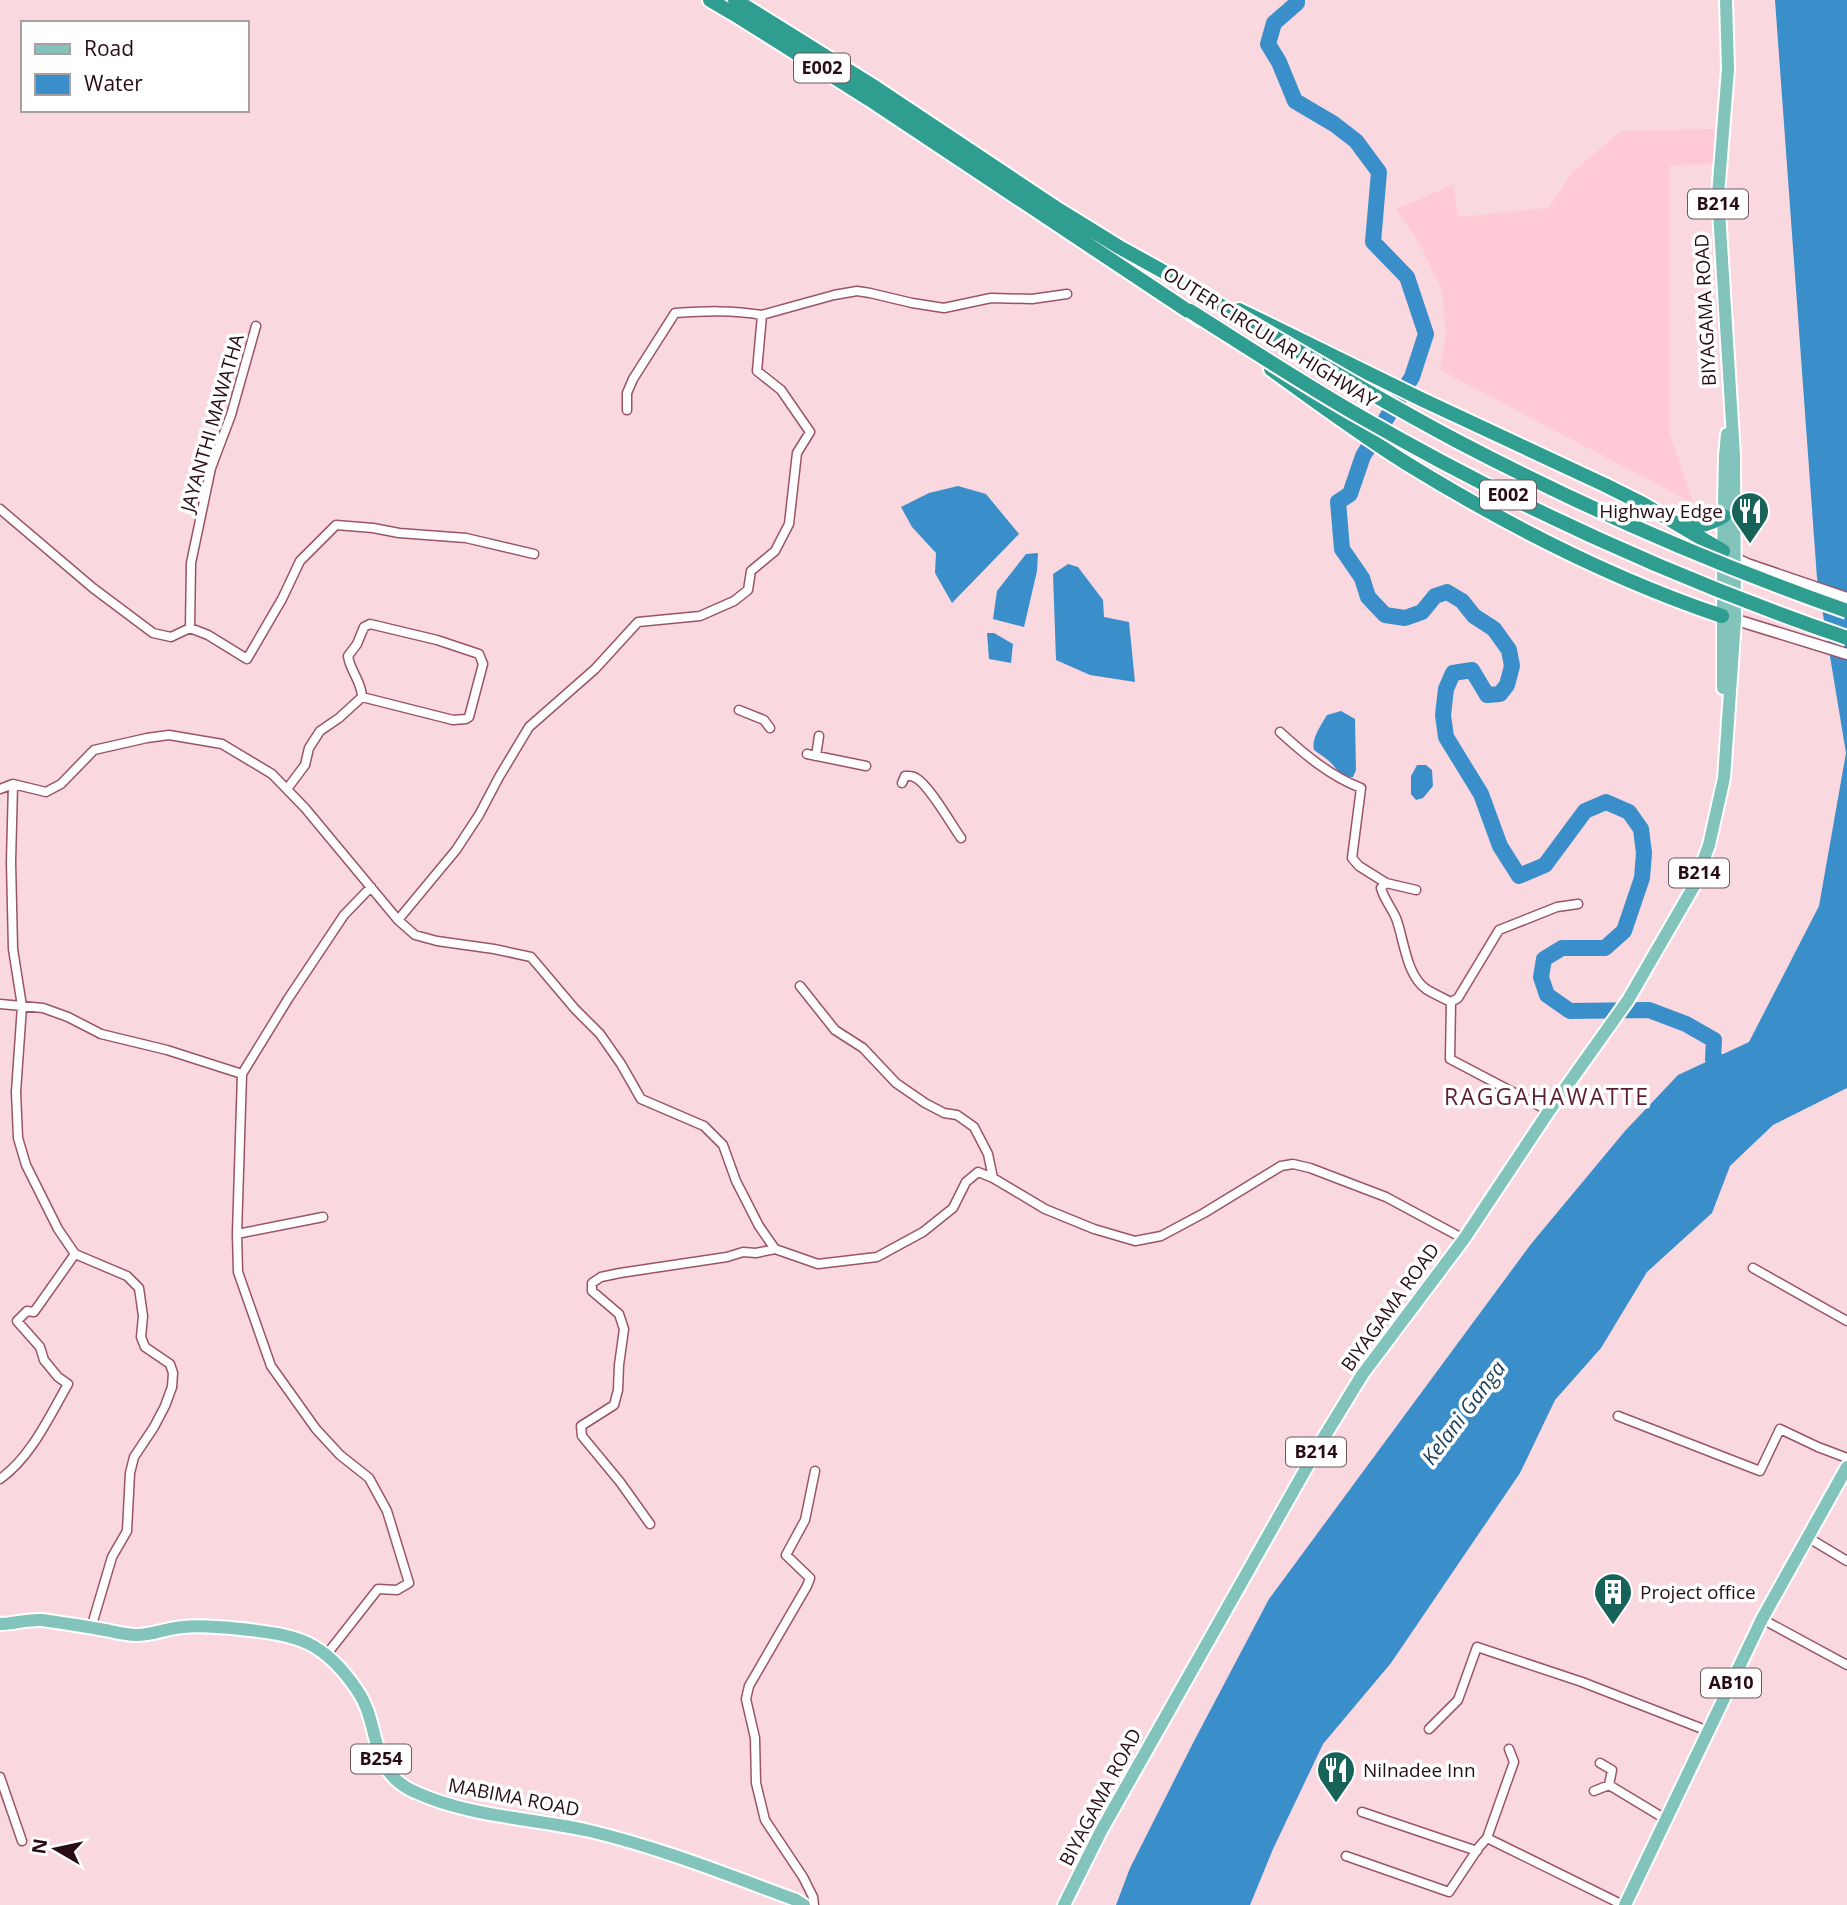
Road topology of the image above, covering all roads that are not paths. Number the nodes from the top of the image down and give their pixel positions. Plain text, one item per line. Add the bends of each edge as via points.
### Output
1 (710, 0) edge
2 (735, 0) edge
3 (1726, 0) edge
4 (935, 135) junction
5 (1199, 293) junction
6 (1067, 294) dead end
7 (1190, 311) junction
8 (762, 315) junction
9 (256, 326) dead end
10 (1730, 409) junction
11 (627, 410) dead end
12 (0, 509) edge
13 (1724, 516) junction
14 (1682, 526) junction
15 (534, 554) dead end
16 (1728, 554) junction
17 (1847, 598) edge
18 (1847, 611) edge
19 (1728, 618) junction
20 (190, 628) junction
21 (1847, 638) edge
22 (1847, 654) edge
23 (362, 697) junction
24 (739, 710) dead end
25 (769, 728) dead end
26 (1280, 732) dead end
27 (819, 736) dead end
28 (807, 754) dead end
29 (817, 756) junction
30 (866, 766) dead end
31 (902, 783) dead end
32 (13, 784) junction
33 (0, 789) edge
34 (287, 789) junction
35 (961, 838) dead end
36 (1386, 883) junction
37 (370, 887) junction
38 (1416, 890) dead end
39 (1578, 904) dead end
40 (398, 920) junction
41 (800, 986) dead end
42 (1451, 1002) junction
43 (0, 1004) edge
44 (22, 1006) junction
45 (242, 1074) junction
46 (1549, 1111) junction
47 (993, 1178) junction
48 (323, 1217) dead end
49 (237, 1234) junction
50 (1464, 1239) junction
51 (775, 1249) junction
52 (75, 1254) junction
53 (1754, 1268) dead end
54 (1847, 1321) edge
55 (1618, 1416) dead end
56 (1847, 1458) edge
57 (1847, 1467) edge
58 (815, 1471) dead end
59 (0, 1479) edge
60 (650, 1524) dead end
61 (1807, 1537) junction
62 (1847, 1561) edge
63 (1762, 1619) junction
64 (0, 1624) edge
65 (91, 1628) junction
66 (327, 1654) junction
67 (1847, 1665) edge
68 (1429, 1729) dead end
69 (1708, 1731) junction
70 (1509, 1749) dead end
71 (1600, 1763) dead end
72 (0, 1777) edge
73 (1609, 1785) junction
74 (1594, 1791) dead end
75 (1362, 1812) dead end
76 (1667, 1820) junction
77 (1487, 1838) junction
78 (22, 1841) dead end
79 (1477, 1851) junction
80 (1346, 1856) dead end
81 (804, 1905) edge
82 (814, 1905) edge
83 (1065, 1905) edge
84 (1624, 1905) edge

1 - 4 highway, OUTER CIRCULAR HIGHWAY / E002
2 - 4 highway, OUTER CIRCULAR HIGHWAY / E002 via 876,88
3 - 10 main road, BIYAGAMA ROAD / B214 via 1728,69 1718,195
4 - 5 highway, OUTER CIRCULAR HIGHWAY / E002
4 - 7 highway, OUTER CIRCULAR HIGHWAY / E002 via 1062,228
5 - 14 highway, bridge
5 - 18 highway, OUTER CIRCULAR HIGHWAY / E002, bridge via 1374,396 1554,490 1700,556
6 - 8 street via 991,298 943,308 857,292
7 - 19 highway, bridge via 1405,462 1579,557
7 - 21 highway, OUTER CIRCULAR HIGHWAY / E002, bridge via 1315,390 1470,476 1676,572
8 - 11 street via 675,313 633,379
8 - 40 street via 757,371 780,390 810,432 797,453 789,524 775,551 751,570 748,590 734,601 700,616 638,622 595,669 529,727 464,838
9 - 20 street, JAYANTHI MAWATHA via 211,468 191,563
10 - 13 main road, BIYAGAMA ROAD / B214
10 - 16 main road, BIYAGAMA ROAD / B214 via 1734,455
12 - 20 street via 153,633 171,637
13 - 14 highway via 1709,524
13 - 16 main road, BIYAGAMA ROAD / B214
14 - 16 highway
15 - 20 street via 466,538 336,525 300,561 247,659
16 - 17 street
16 - 19 main road, BIYAGAMA ROAD / B214
19 - 22 street
19 - 46 main road, BIYAGAMA ROAD / B214 via 1722,670 1724,778 1709,845 1694,886 1628,1000
23 - 23 street via 453,720 466,719 482,658 437,640 370,624 348,656
23 - 34 street via 320,730
24 - 25 street via 764,720
26 - 36 street via 1314,761 1361,788 1352,858
27 - 29 street
28 - 29 street
29 - 30 street
31 - 35 street via 905,776 916,778
32 - 33 street
32 - 34 street via 46,792 61,784 94,750 169,735 222,744 272,774
32 - 44 street via 13,937
34 - 37 street
36 - 38 street
36 - 42 street via 1382,891 1419,980
37 - 40 street
37 - 45 street via 344,915
39 - 42 street via 1557,907 1499,930 1458,998
40 - 51 street via 415,934 436,941 531,957 600,1034 640,1099 704,1126 723,1145 736,1181
41 - 47 street via 835,1030 863,1048 896,1083 974,1127 988,1154
42 - 46 street via 1450,1059
43 - 44 street
44 - 45 street via 43,1008 101,1034
44 - 52 street via 18,1138 26,1166
45 - 49 street
46 - 50 main road, BIYAGAMA ROAD / B214
47 - 50 street via 1045,1209 1135,1241 1161,1236 1281,1166 1293,1164 1386,1197
47 - 51 street via 978,1172 966,1182 953,1208 923,1232 877,1257 818,1264
48 - 49 street
49 - 66 street via 239,1272 271,1366 316,1429 369,1478 387,1511 409,1583 397,1590 378,1589
50 - 83 main road, BIYAGAMA ROAD / B214 via 1362,1375 1321,1442 1101,1831
51 - 60 street via 620,1273 592,1283 592,1291 619,1314 624,1329 614,1405 581,1426 582,1436
52 - 59 street via 34,1312 27,1311 17,1321 40,1347 44,1360 68,1384 20,1461
52 - 65 street via 127,1276 139,1288 145,1347 170,1364 173,1373 165,1406 134,1457 127,1531 112,1557
53 - 54 street
55 - 56 street via 1760,1471 1780,1429
57 - 61 main road, AB10
58 - 82 street via 805,1520 786,1555 810,1578 746,1699 765,1820 803,1877
61 - 62 street
61 - 63 main road, AB10
63 - 67 street
63 - 69 main road, AB10
64 - 65 main road, MABIMA ROAD / B254 via 40,1620
65 - 66 main road, MABIMA ROAD / B254 via 132,1635 208,1626 263,1632 297,1638
66 - 81 main road, MABIMA ROAD / B254 via 363,1699 385,1767 411,1791 478,1813 589,1831 650,1847
68 - 69 street via 1458,1700 1477,1647
69 - 76 main road, AB10
70 - 77 street via 1514,1762
71 - 73 street via 1612,1770
72 - 78 street
73 - 74 street
73 - 76 street
75 - 79 street
76 - 84 main road, AB10
77 - 79 street
77 - 84 street
79 - 80 street via 1449,1892

